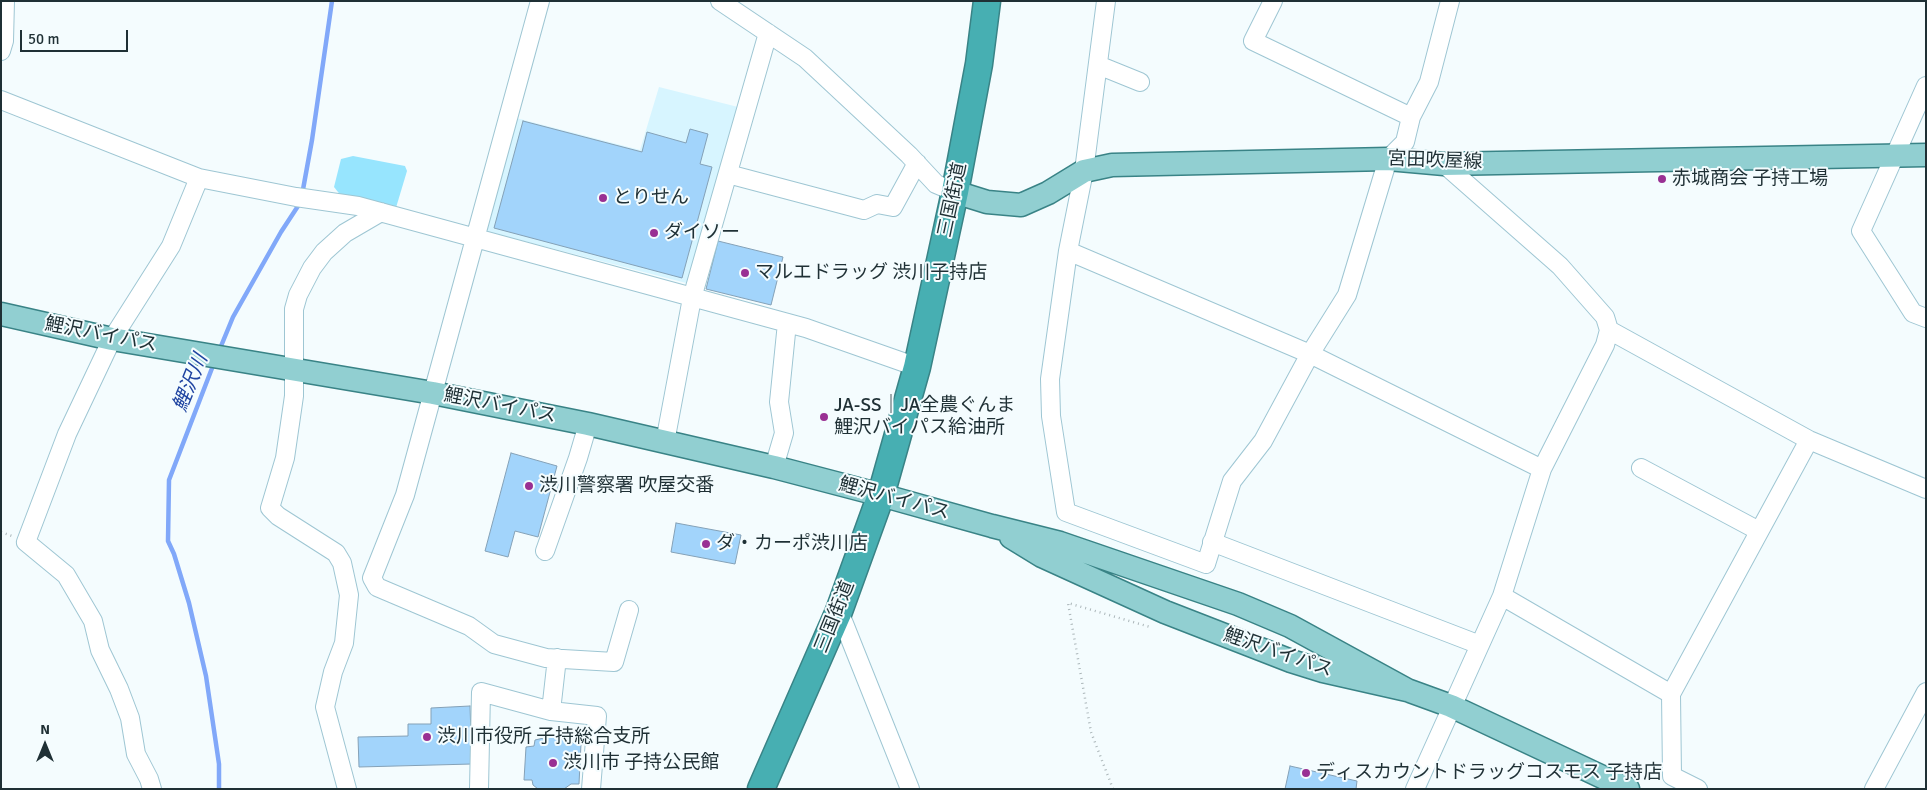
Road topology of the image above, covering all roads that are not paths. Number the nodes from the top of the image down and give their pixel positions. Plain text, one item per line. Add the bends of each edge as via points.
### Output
1 (4, 1) edge
2 (540, 1) edge
3 (720, 1) edge
4 (987, 1) edge
5 (1106, 1) edge
6 (1273, 1) edge
7 (1450, 1) edge
8 (768, 33) junction
9 (1, 52) edge
10 (1098, 66) junction
11 (1140, 82) dead end
12 (1926, 86) edge
13 (1, 100) edge
14 (1411, 117) junction
15 (1896, 155) junction
16 (1926, 155) edge
17 (1388, 159) junction
18 (917, 164) junction
19 (1444, 164) junction
20 (1084, 171) junction
21 (728, 174) junction
22 (199, 178) junction
23 (955, 192) junction
24 (381, 212) junction
25 (476, 239) junction
26 (1068, 251) junction
27 (692, 298) junction
28 (1, 314) edge
29 (1926, 318) edge
30 (787, 323) junction
31 (1609, 330) junction
32 (112, 339) junction
33 (1310, 354) junction
34 (917, 367) junction
35 (294, 370) junction
36 (434, 393) junction
37 (588, 424) junction
38 (1808, 440) junction
39 (665, 442) junction
40 (774, 467) junction
41 (1641, 468) dead end
42 (1542, 469) junction
43 (1926, 489) edge
44 (881, 495) junction
45 (992, 526) junction
46 (1759, 530) junction
47 (1212, 542) junction
48 (545, 551) dead end
49 (1502, 596) junction
50 (629, 610) dead end
51 (839, 611) junction
52 (1480, 645) junction
53 (556, 658) junction
54 (1407, 690) junction
55 (1926, 692) edge
56 (1671, 694) junction
57 (1451, 706) junction
58 (550, 711) junction
59 (152, 789) edge
60 (347, 789) edge
61 (479, 789) edge
62 (591, 789) edge
63 (761, 789) edge
64 (910, 789) edge
65 (1415, 789) edge
66 (1628, 789) edge
67 (1698, 789) edge
68 (1874, 789) edge

1 - 9 street
2 - 25 street
3 - 8 street
4 - 23 highway, 三国街道 via 979,64
5 - 10 street
6 - 14 street via 1253,41
7 - 14 street via 1429,82
8 - 18 street via 805,58
8 - 21 street
10 - 11 street
10 - 20 street
12 - 15 street
13 - 22 street
14 - 17 street via 1405,142
15 - 16 main road, 宮田吹屋線
15 - 19 main road, 宮田吹屋線
15 - 29 street via 1861,231 1913,313
17 - 19 main road, 宮田吹屋線
17 - 20 main road, 宮田吹屋線 via 1112,165
17 - 33 street via 1347,295
18 - 21 street via 892,207 877,204 864,210
18 - 23 street via 936,184
19 - 31 street via 1560,266 1605,317
20 - 23 main road, 宮田吹屋線 via 1048,193 1021,204 987,202
20 - 26 street
21 - 27 street
22 - 24 street
22 - 32 street via 171,246
23 - 34 highway, 三国街道
24 - 25 street
24 - 35 street via 346,233 324,252 303,282 294,309
25 - 27 street
25 - 36 street
26 - 33 street
26 - 47 street via 1050,379 1051,416 1066,512 1206,564
27 - 30 street
27 - 39 street
28 - 32 main road, 鯉沢バイパス
30 - 34 street
30 - 40 street via 779,402 784,433
31 - 38 street
31 - 42 street via 1605,345
32 - 35 main road, 鯉沢バイパス
32 - 59 street via 67,434 26,542 66,575 93,621 100,650 130,718 136,754
33 - 42 street
33 - 47 street via 1263,441 1232,481
34 - 44 highway, 三国街道
35 - 36 main road, 鯉沢バイパス
35 - 60 street via 294,396 285,458 270,508 336,554 342,564 349,595 344,643 325,707
36 - 37 main road, 鯉沢バイパス
36 - 53 street via 405,495 372,578 377,587 469,626 494,644
37 - 39 main road, 鯉沢バイパス
37 - 48 street
38 - 43 street
38 - 46 street
39 - 40 main road, 鯉沢バイパス
40 - 44 main road, 鯉沢バイパス
41 - 46 street
42 - 49 street
44 - 45 main road, 鯉沢バイパス
44 - 51 highway, 三国街道
45 - 54 main road, 鯉沢バイパス via 1060,543 1256,611 1340,652
45 - 54 main road, 鯉沢バイパス via 1042,556 1165,612 1291,660
46 - 56 street
47 - 52 street
49 - 52 street
49 - 56 street
50 - 53 street via 614,662
51 - 63 highway, 三国街道
51 - 64 street
52 - 57 street
53 - 58 street
54 - 57 main road, 鯉沢バイパス
55 - 68 street
56 - 67 street via 1672,776
57 - 65 street
57 - 66 main road, 鯉沢バイパス
58 - 61 street via 481,692
58 - 62 street via 597,716

